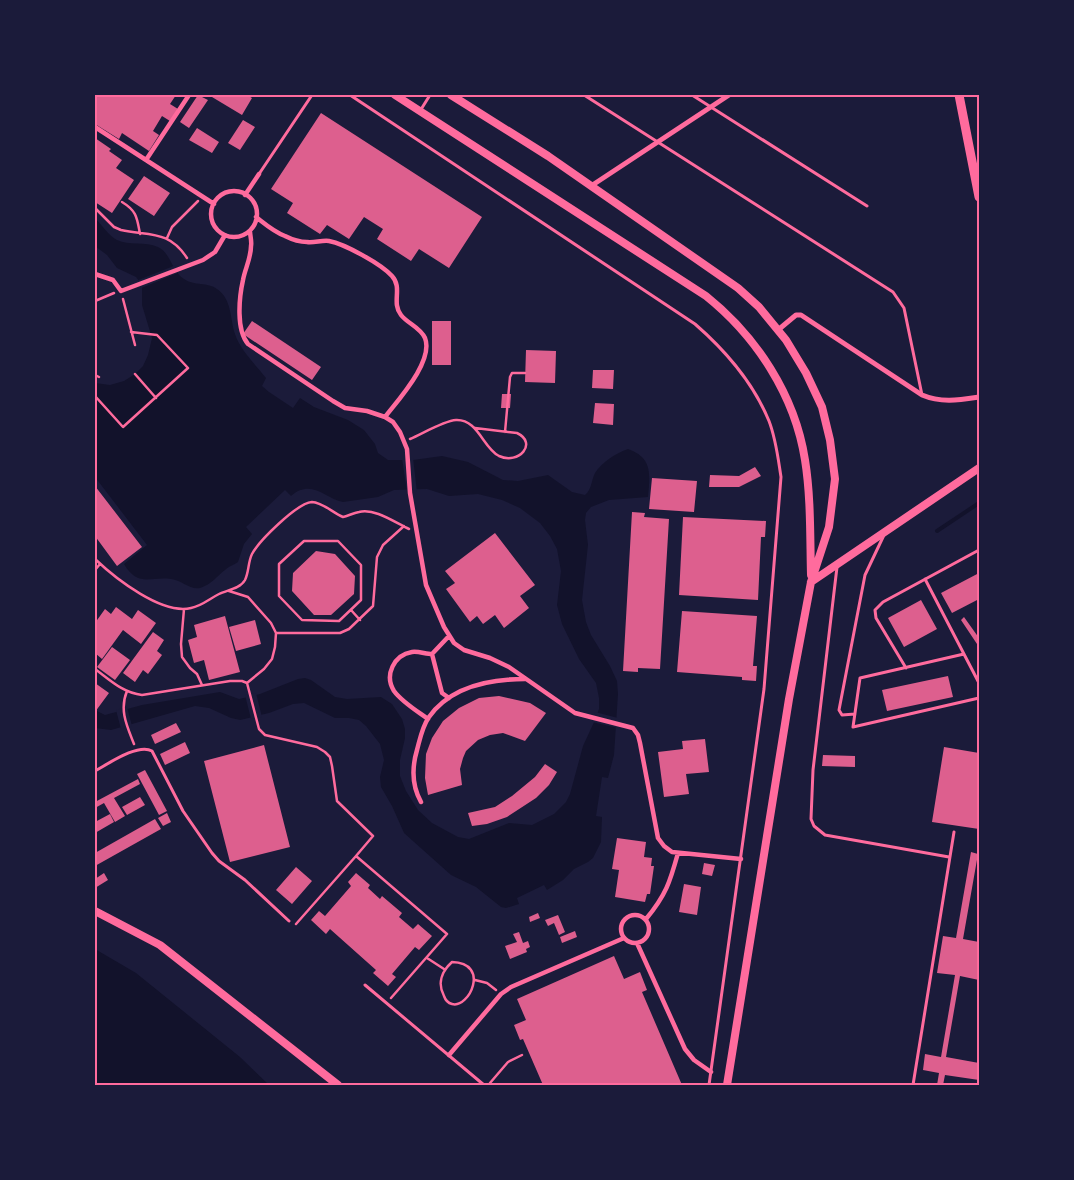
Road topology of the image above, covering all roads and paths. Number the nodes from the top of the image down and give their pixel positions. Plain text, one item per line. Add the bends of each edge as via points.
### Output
1 (189, 95) edge
2 (312, 95) edge
3 (350, 95) edge
4 (395, 95) edge
5 (430, 95) edge
6 (451, 95) edge
7 (584, 95) edge
8 (692, 95) edge
9 (729, 95) edge
10 (959, 95) edge
11 (711, 107) junction
12 (420, 111) junction
13 (95, 127) edge
14 (658, 143) junction
15 (146, 160) junction
16 (259, 174) joint
17 (591, 186) junction
18 (245, 195) junction
19 (203, 197) junction
20 (979, 197) edge
21 (122, 202) dead end
22 (214, 204) junction
23 (867, 206) dead end
24 (95, 208) edge
25 (256, 218) junction
26 (250, 231) junction
27 (140, 234) junction
28 (225, 235) junction
29 (167, 238) junction
30 (192, 265) junction
31 (95, 274) edge
32 (121, 291) junction
33 (95, 301) edge
34 (778, 330) junction
35 (131, 332) junction
36 (135, 345) dead end
37 (525, 373) dead end
38 (135, 374) dead end
39 (95, 375) edge
40 (99, 377) dead end
41 (922, 395) junction
42 (95, 396) edge
43 (979, 397) edge
44 (156, 398) junction
45 (385, 417) junction
46 (475, 428) junction
47 (505, 432) junction
48 (404, 442) junction
49 (979, 468) edge
50 (404, 526) junction
51 (885, 532) junction
52 (417, 533) junction
53 (979, 550) edge
54 (95, 560) edge
55 (100, 564) junction
56 (838, 564) junction
57 (95, 570) edge
58 (926, 579) junction
59 (811, 582) junction
60 (229, 591) junction
61 (184, 609) junction
62 (351, 610) junction
63 (360, 620) junction
64 (276, 633) junction
65 (449, 636) junction
66 (432, 654) junction
67 (964, 654) junction
68 (906, 668) junction
69 (95, 670) edge
70 (526, 679) junction
71 (247, 683) junction
72 (979, 683) edge
73 (202, 685) junction
74 (127, 691) junction
75 (449, 698) junction
76 (979, 698) edge
77 (855, 714) junction
78 (428, 719) junction
79 (137, 750) junction
80 (95, 771) edge
81 (421, 802) dead end
82 (954, 832) dead end
83 (678, 853) junction
84 (356, 856) junction
85 (949, 857) junction
86 (741, 859) junction
87 (95, 911) edge
88 (646, 919) junction
89 (289, 920) joint
90 (624, 938) junction
91 (637, 943) junction
92 (426, 958) junction
93 (444, 969) junction
94 (475, 980) junction
95 (365, 985) dead end
96 (501, 994) junction
97 (386, 1003) junction
98 (449, 1055) junction
99 (522, 1055) dead end
100 (711, 1072) junction
101 (338, 1085) edge
102 (484, 1085) edge
103 (488, 1085) edge
104 (710, 1085) edge
105 (727, 1085) edge
106 (913, 1085) edge

1 - 15 street
2 - 16 lane
3 - 86 lane via 695,324 740,371 769,421 778,451 781,477 764,689
4 - 12 street
5 - 12 lane
6 - 17 street
7 - 14 lane
8 - 11 lane
9 - 11 street
10 - 20 main road
11 - 14 street
11 - 23 lane
12 - 59 street via 706,296 747,335 780,385 796,421 805,459
13 - 15 street
14 - 17 street
14 - 41 lane via 893,292 904,308
15 - 19 street
16 - 18 street
17 - 34 street via 738,288
18 - 22 street via 228,192
18 - 25 street via 254,203
19 - 22 street
19 - 29 path via 172,227
21 - 27 path via 136,214
22 - 28 street via 212,222
24 - 27 path via 114,227
25 - 26 street
25 - 45 street via 285,236 307,242 331,242 353,250 392,275 398,285 396,306 426,340 426,353 423,366
26 - 28 street via 236,237
26 - 45 street via 252,246 241,294 240,324 244,339 333,402
27 - 29 path
28 - 30 street via 215,252
29 - 30 path via 180,247
30 - 32 street
31 - 32 street via 114,280
32 - 33 path
32 - 35 path
34 - 41 street via 796,315 801,315
34 - 59 street via 806,373 822,407 830,440 835,479 829,527
35 - 36 path
35 - 44 path via 157,335 188,368
37 - 47 path via 512,373 510,376
38 - 44 path
39 - 40 path
41 - 43 street via 951,401
42 - 44 path via 123,427
45 - 48 street via 393,422
46 - 47 path
46 - 47 path via 498,456 520,456 526,445 522,435
46 - 48 path via 457,420
48 - 52 street
49 - 51 street
50 - 52 path
50 - 60 path via 369,511 343,517 314,502 306,503 256,546 250,556 245,580
50 - 63 path via 384,545 377,558 373,606
51 - 56 street
51 - 77 lane via 865,575 838,710 842,715
52 - 65 street via 426,585
53 - 58 lane
54 - 55 path
55 - 57 path
55 - 61 path via 139,593 177,610
56 - 59 street
56 - 85 lane via 813,770 811,819 814,826 825,834
58 - 67 lane
58 - 68 lane via 879,604 875,610 876,618
59 - 105 street via 787,709
60 - 61 path
60 - 64 path via 248,597
61 - 73 path via 182,657
62 - 62 path via 339,621 302,620 279,596 279,564 304,541 338,541 360,565 361,600
62 - 63 path
63 - 64 path via 340,633
64 - 71 path via 272,659
65 - 66 street
65 - 70 street via 464,650 490,658
66 - 75 street via 442,692
66 - 78 street via 415,651 405,654 397,660 390,674 390,684 396,693
67 - 68 lane
67 - 72 lane
68 - 77 lane via 860,678
69 - 74 path
70 - 75 street via 481,683
70 - 83 street via 575,713 633,728 640,743 658,838 664,846
71 - 73 path via 230,681
71 - 84 path via 258,729 265,735 317,747 330,757 337,801 373,836
73 - 74 path via 142,695
74 - 79 path via 122,706
75 - 78 street
76 - 77 lane via 853,727
78 - 81 street via 415,756 416,793
79 - 80 lane
79 - 89 lane via 152,751 183,811 219,861
82 - 85 lane
83 - 86 street
83 - 88 street via 660,902
84 - 89 path via 295,926
84 - 92 path via 447,934
85 - 106 lane
86 - 100 lane
87 - 101 street via 160,945
88 - 90 street via 638,915 625,919 621,928
88 - 91 street via 649,932
90 - 91 street
90 - 96 street via 510,987
91 - 100 street via 685,1049
92 - 93 path
92 - 97 path
93 - 94 path via 452,962 461,962 469,966
93 - 94 path via 440,990 451,1004 459,1004 467,998
94 - 96 path via 486,983
95 - 97 lane
96 - 98 street
97 - 98 lane
98 - 102 lane
99 - 103 path via 508,1062
100 - 104 lane

